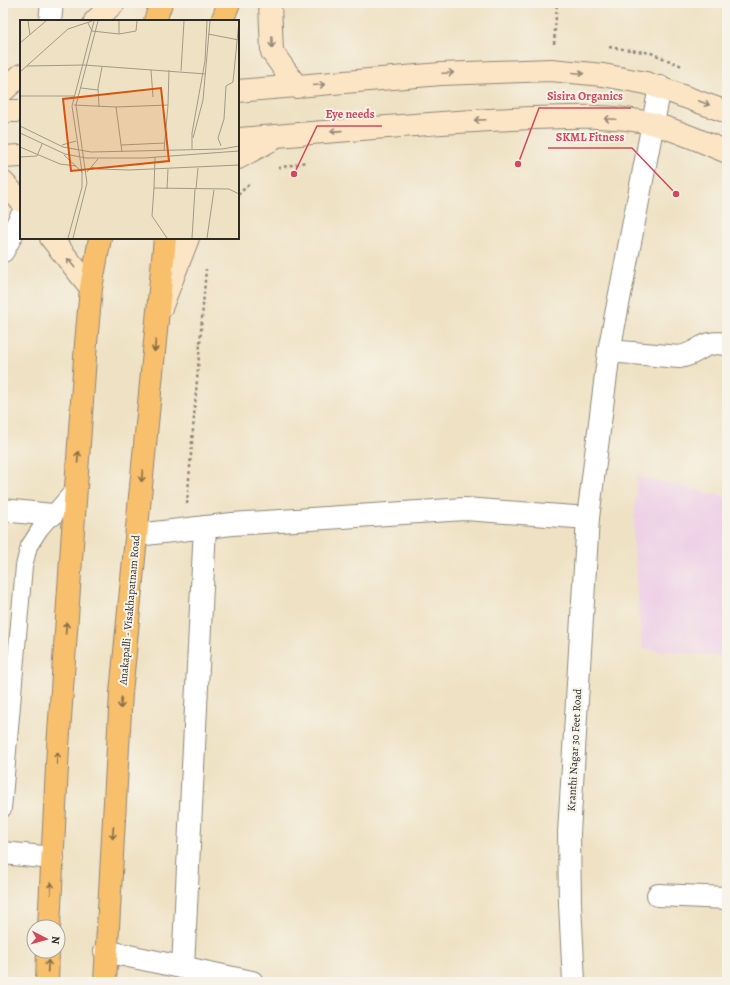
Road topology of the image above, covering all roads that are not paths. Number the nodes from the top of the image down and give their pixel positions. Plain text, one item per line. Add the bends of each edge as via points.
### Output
1 (52, 3) edge
2 (114, 3) edge
3 (161, 3) edge
4 (229, 3) edge
5 (270, 3) edge
6 (50, 20) edge
7 (96, 20) edge
8 (155, 20) edge
9 (222, 20) edge
10 (20, 76) edge
11 (297, 87) junction
12 (660, 87) junction
13 (3, 91) edge
14 (239, 91) edge
15 (20, 110) edge
16 (3, 111) edge
17 (727, 112) edge
18 (653, 124) junction
19 (279, 136) junction
20 (239, 139) edge
21 (727, 152) edge
22 (20, 156) edge
23 (3, 157) edge
24 (239, 157) edge
25 (3, 182) edge
26 (20, 201) edge
27 (20, 219) edge
28 (52, 239) edge
29 (100, 239) edge
30 (165, 239) edge
31 (188, 239) edge
32 (3, 251) edge
33 (91, 288) junction
34 (158, 318) junction
35 (727, 344) edge
36 (609, 351) junction
37 (76, 487) junction
38 (3, 510) edge
39 (52, 516) junction
40 (588, 518) junction
41 (195, 528) junction
42 (137, 535) junction
43 (3, 809) edge
44 (3, 853) edge
45 (53, 858) junction
46 (658, 894) dead end
47 (727, 898) edge
48 (49, 919) edge
49 (106, 952) junction
50 (48, 959) edge
51 (183, 967) junction
52 (47, 982) edge
53 (105, 982) edge
54 (252, 982) edge
55 (574, 982) edge

1 - 6 street
2 - 7 main road
3 - 8 main road
4 - 9 main road
5 -> 11 main road via 272,52
10 - 13 main road
11 -> 12 main road via 441,74 550,70 603,75
11 - 14 main road
12 -> 17 main road
12 - 18 street, Kranthi Nagar 30 Feet Road
15 - 16 main road
18 -> 19 main road via 612,118 540,118 467,121
18 - 21 main road
18 - 36 street, Kranthi Nagar 30 Feet Road
19 - 20 main road
19 - 24 main road
22 - 23 main road
25 - 26 main road
27 - 32 street
33 -> 28 main road
29 - 33 main road
30 - 34 main road, Anakapalli - Visakhapatnam Road
31 - 34 main road
37 -> 33 main road
34 -> 42 main road, Anakapalli - Visakhapatnam Road
35 - 36 street via 714,342 702,346 690,356 679,357
36 - 40 street, Kranthi Nagar 30 Feet Road
37 - 39 lane
45 -> 37 main road
38 - 39 street
39 - 43 lane via 29,546 24,566
40 - 41 street via 465,509
40 - 55 street, Kranthi Nagar 30 Feet Road via 570,833
41 - 42 street
41 - 51 street
42 -> 49 main road, Anakapalli - Visakhapatnam Road via 122,693
44 - 45 street
48 -> 45 main road
46 - 47 street
49 - 51 street
49 - 53 main road, Anakapalli - Visakhapatnam Road
52 -> 50 main road
51 - 54 street

